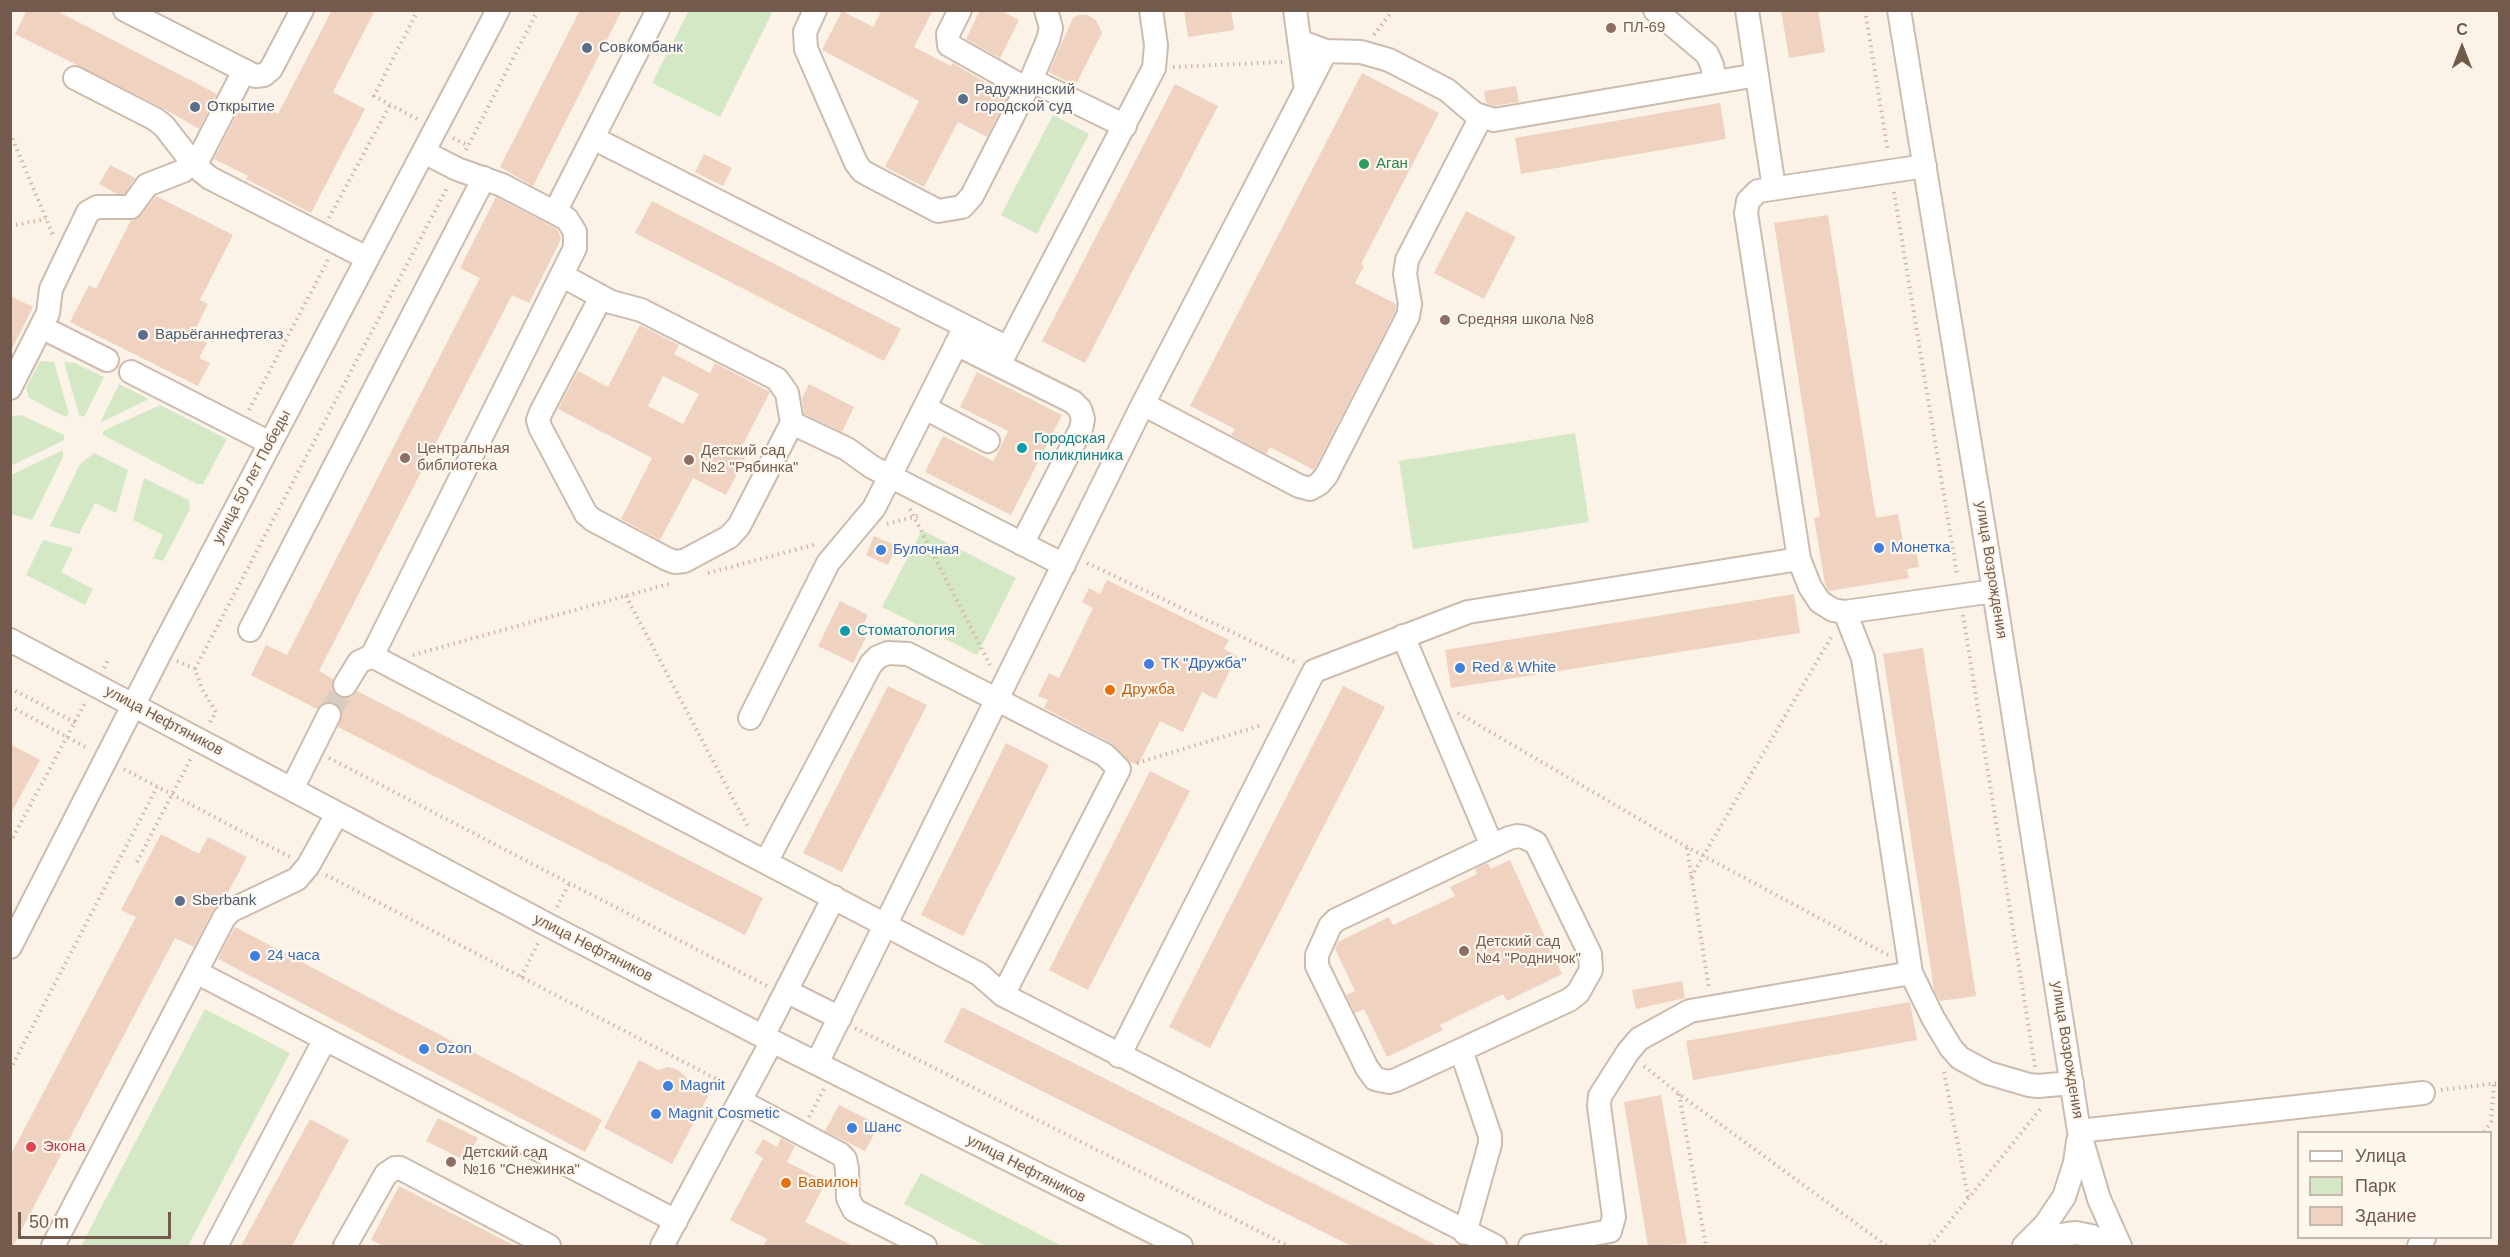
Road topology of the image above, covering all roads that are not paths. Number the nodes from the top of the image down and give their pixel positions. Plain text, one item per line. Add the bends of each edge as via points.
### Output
1 (125, 10) edge
2 (302, 10) edge
3 (498, 10) edge
4 (658, 10) edge
5 (815, 10) edge
6 (960, 10) edge
7 (1046, 10) edge
8 (1151, 10) edge
9 (1295, 10) edge
10 (1747, 10) edge
11 (1899, 10) edge
12 (1654, 11) edge
13 (1300, 51) junction
14 (1326, 51) junction
15 (244, 71) junction
16 (1757, 75) junction
17 (75, 78) dead end
18 (1715, 82) junction
19 (1029, 85) junction
20 (1306, 90) junction
21 (1481, 117) junction
22 (1125, 126) junction
23 (593, 138) junction
24 (424, 152) junction
25 (194, 164) junction
26 (1925, 166) junction
27 (484, 178) junction
28 (1774, 188) junction
29 (555, 212) junction
30 (367, 258) junction
31 (563, 276) junction
32 (601, 297) junction
33 (41, 327) junction
34 (961, 336) junction
35 (1004, 357) junction
36 (107, 360) dead end
37 (131, 372) dead end
38 (10, 388) edge
39 (1143, 404) junction
40 (925, 408) junction
41 (792, 423) junction
42 (988, 441) dead end
43 (270, 443) junction
44 (892, 478) junction
45 (1022, 544) junction
46 (1799, 559) junction
47 (1067, 560) junction
48 (1994, 591) junction
49 (1845, 612) junction
50 (250, 630) dead end
51 (1403, 636) junction
52 (10, 640) edge
53 (372, 656) junction
54 (345, 685) tunnel mouth
55 (1001, 694) junction
56 (134, 705) junction
57 (329, 715) tunnel mouth
58 (750, 718) dead end
59 (292, 789) junction
60 (338, 813) junction
61 (1492, 846) junction
62 (766, 862) junction
63 (834, 897) junction
64 (885, 925) junction
65 (10, 946) edge
66 (1910, 970) junction
67 (196, 972) junction
68 (786, 991) junction
69 (1003, 995) junction
70 (840, 1018) junction
71 (768, 1038) junction
72 (325, 1039) junction
73 (1461, 1050) junction
74 (1119, 1056) junction
75 (817, 1063) junction
76 (2072, 1083) junction
77 (2422, 1093) road end
78 (740, 1101) junction
79 (2079, 1131) junction
80 (676, 1221) junction
81 (1143, 1238) edge
82 (1480, 1242) edge
83 (53, 1246) edge
84 (216, 1246) edge
85 (345, 1246) edge
86 (549, 1246) edge
87 (662, 1246) edge
88 (925, 1246) edge
89 (1181, 1246) edge
90 (1530, 1246) edge
91 (2026, 1246) edge
92 (2113, 1246) edge
93 (2120, 1246) edge

1 - 15 street
2 - 15 street via 271,69 255,76
3 - 24 street, улица 50 лет Победы
4 - 23 street
5 - 19 street via 805,32 806,49 856,163 862,171 938,211 962,207 972,196
6 - 19 street via 948,34 949,45
7 - 19 street via 1051,28
8 - 22 street via 1156,45 1154,68
9 - 13 street
10 - 16 street
11 - 26 street, улица Возрождения
12 - 18 street via 1707,54
13 - 14 street
13 - 20 street
14 - 20 street
14 - 21 street via 1361,52 1389,60 1447,90
15 - 25 street
16 - 18 street
16 - 28 street
17 - 25 street via 155,119
18 - 21 street via 1494,120
19 - 22 street
20 - 39 street
21 - 39 street via 1407,260 1408,316 1319,484 1310,489 1299,486
22 - 35 street
23 - 29 street
23 - 34 street
24 - 27 street
24 - 30 street, улица 50 лет Победы
25 - 30 street via 210,178
25 - 33 street via 147,185 130,207 88,212 51,289 48,314
26 - 28 street
26 - 48 street, улица Возрождения
27 - 29 street
27 - 50 street
28 - 46 street via 1758,191 1748,201 1746,213
29 - 31 street via 567,219 575,231 575,248
30 - 43 street, улица 50 лет Победы
31 - 32 street
31 - 53 street
32 - 41 street via 641,310 777,379 787,393
32 - 41 street via 538,420 586,514 593,520 667,559 684,561 735,532
33 - 36 street
33 - 38 street
34 - 35 street
34 - 40 street
35 - 45 street via 1073,402 1083,419
37 - 43 street
39 - 47 street
40 - 42 street
40 - 44 street
41 - 44 street via 847,449
43 - 56 street, улица 50 лет Победы
44 - 45 street
44 - 58 street via 869,516 828,563
45 - 47 street
46 - 49 street via 1820,602
46 - 51 street via 1467,612
47 - 55 street
48 - 49 street
48 - 76 street, улица Возрождения
49 - 66 street via 1863,658
51 - 61 street
51 - 74 street via 1314,671
52 - 56 street, улица Нефтяников
53 - 54 street via 359,662
53 - 62 street
55 - 62 street via 908,654 897,652 878,657
55 - 64 street
55 - 69 street via 1105,755 1119,769
56 - 59 street, улица Нефтяников
56 - 65 street, улица 50 лет Победы
57 - 59 street
59 - 60 street, улица Нефтяников
60 - 67 street via 309,866 288,885 230,911
60 - 71 street, улица Нефтяников
61 - 73 street via 1517,836 1536,843 1592,964 1574,997
61 - 73 street via 1336,920 1317,955 1317,966 1375,1079 1396,1080
62 - 63 street
63 - 64 street
63 - 68 street
64 - 69 street via 979,974
64 - 70 street
66 - 76 street via 1960,1058 1988,1073 2038,1086
66 - 90 street via 1681,1015 1639,1039 1605,1085 1599,1106 1614,1224 1605,1234
67 - 72 street
67 - 83 street
68 - 70 street
68 - 71 street
69 - 74 street
70 - 75 street
71 - 75 street, улица Нефтяников
71 - 78 street
72 - 80 street
72 - 84 street
73 - 82 street via 1490,1136
74 - 82 street
75 - 81 street, улица Нефтяников
76 - 79 street, улица Возрождения
77 - 79 street
78 - 80 street
78 - 88 street via 840,1154 848,1169 848,1198 855,1210
79 - 91 street via 2075,1163 2064,1197
79 - 93 street via 2099,1199
80 - 87 street
81 - 89 street, улица Нефтяников
85 - 86 street via 386,1173 394,1168
91 - 92 street via 2047,1237 2076,1233

